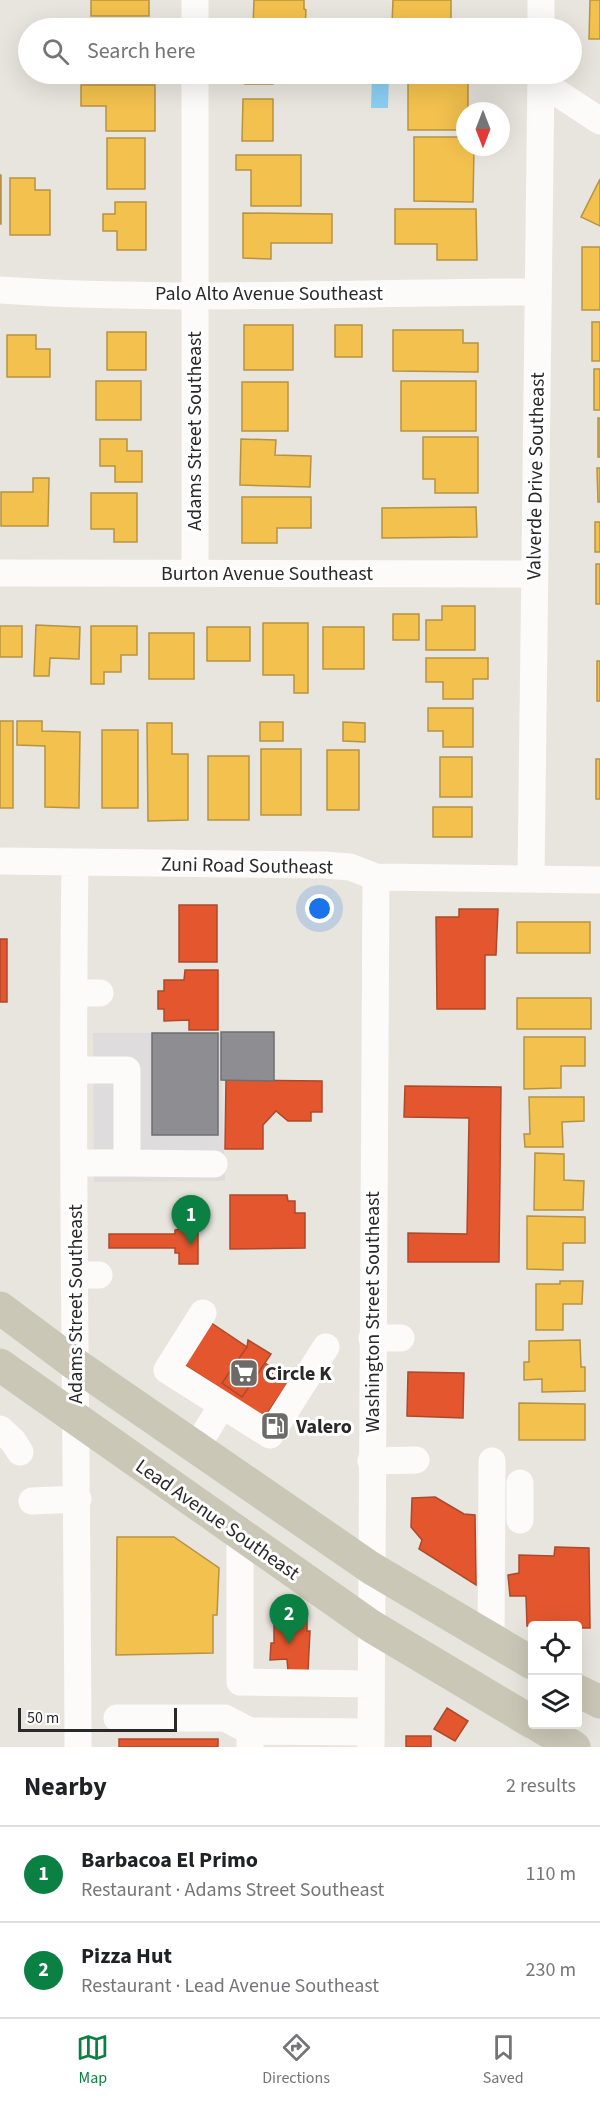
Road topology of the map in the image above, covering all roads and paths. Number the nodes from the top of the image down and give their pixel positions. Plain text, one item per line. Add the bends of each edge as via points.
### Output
1 (195, 0) edge
2 (541, 0) edge
3 (195, 18) edge
4 (541, 18) edge
5 (195, 84) edge
6 (541, 84) edge
7 (549, 84) edge
8 (600, 121) edge
9 (0, 290) edge
10 (537, 292) junction
11 (194, 294) junction
12 (0, 573) edge
13 (195, 573) junction
14 (534, 574) junction
15 (0, 861) edge
16 (75, 862) junction
17 (376, 877) junction
18 (531, 878) junction
19 (600, 880) edge
20 (74, 1070) junction
21 (74, 1163) junction
22 (127, 1163) junction
23 (214, 1164) dead end
24 (0, 1308) edge
25 (203, 1313) dead end
26 (372, 1338) junction
27 (401, 1338) dead end
28 (326, 1347) dead end
29 (75, 1364) junction
30 (0, 1365) edge
31 (222, 1405) junction
32 (75, 1419) junction
33 (0, 1429) edge
34 (196, 1448) junction
35 (20, 1452) dead end
36 (416, 1460) dead end
37 (371, 1461) junction
38 (492, 1461) dead end
39 (520, 1483) dead end
40 (78, 1499) junction
41 (32, 1501) dead end
42 (520, 1520) dead end
43 (240, 1534) junction
44 (371, 1568) junction
45 (371, 1626) junction
46 (491, 1638) junction
47 (528, 1661) edge
48 (371, 1684) junction
49 (582, 1692) edge
50 (600, 1702) edge
51 (117, 1718) dead end
52 (540, 1731) edge
53 (70, 1732) edge
54 (250, 1739) edge
55 (371, 1740) edge
56 (574, 1747) edge

1 - 3 street
2 - 4 street
5 - 11 street, Adams Street Southeast
6 - 10 street, Valverde Drive Southeast
7 - 8 street
9 - 11 street, Palo Alto Avenue Southeast
10 - 11 street, Palo Alto Avenue Southeast
10 - 14 street, Valverde Drive Southeast
11 - 13 street, Adams Street Southeast
12 - 13 street, Burton Avenue Southeast
13 - 14 street, Burton Avenue Southeast
14 - 18 street, Valverde Drive Southeast
15 - 16 street, Zuni Road Southeast
16 - 17 street, Zuni Road Southeast via 324,865 350,867
16 - 20 street, Adams Street Southeast via 63,920 87,993
17 - 18 street, Zuni Road Southeast
17 - 26 street, Washington Street Southeast
18 - 19 street, Zuni Road Southeast
20 - 21 street, Adams Street Southeast
20 - 22 street via 127,1070
21 - 22 street
21 - 29 street, Adams Street Southeast via 85,1210 87,1275
22 - 23 street
24 - 29 main road
25 - 31 street via 167,1370
26 - 27 street
26 - 37 street, Washington Street Southeast
28 - 31 street via 270,1435
29 - 32 street, Adams Street Southeast
29 - 34 main road
30 - 32 main road, Lead Avenue Southeast
31 - 34 street
32 - 40 street, Adams Street Southeast
32 - 43 main road, Lead Avenue Southeast
33 - 35 street
34 - 44 main road
36 - 37 street
37 - 44 street, Washington Street Southeast
38 - 46 street
39 - 42 street
40 - 41 street
40 - 53 street, Adams Street Southeast
43 - 45 main road, Lead Avenue Southeast
43 - 48 street via 240,1682
44 - 45 street, Washington Street Southeast
44 - 46 main road
45 - 48 street, Washington Street Southeast
45 - 52 main road, Lead Avenue Southeast
46 - 47 main road
48 - 55 street, Washington Street Southeast
49 - 50 main road
51 - 54 street via 225,1718
52 - 56 main road, Lead Avenue Southeast
54 - 55 street

